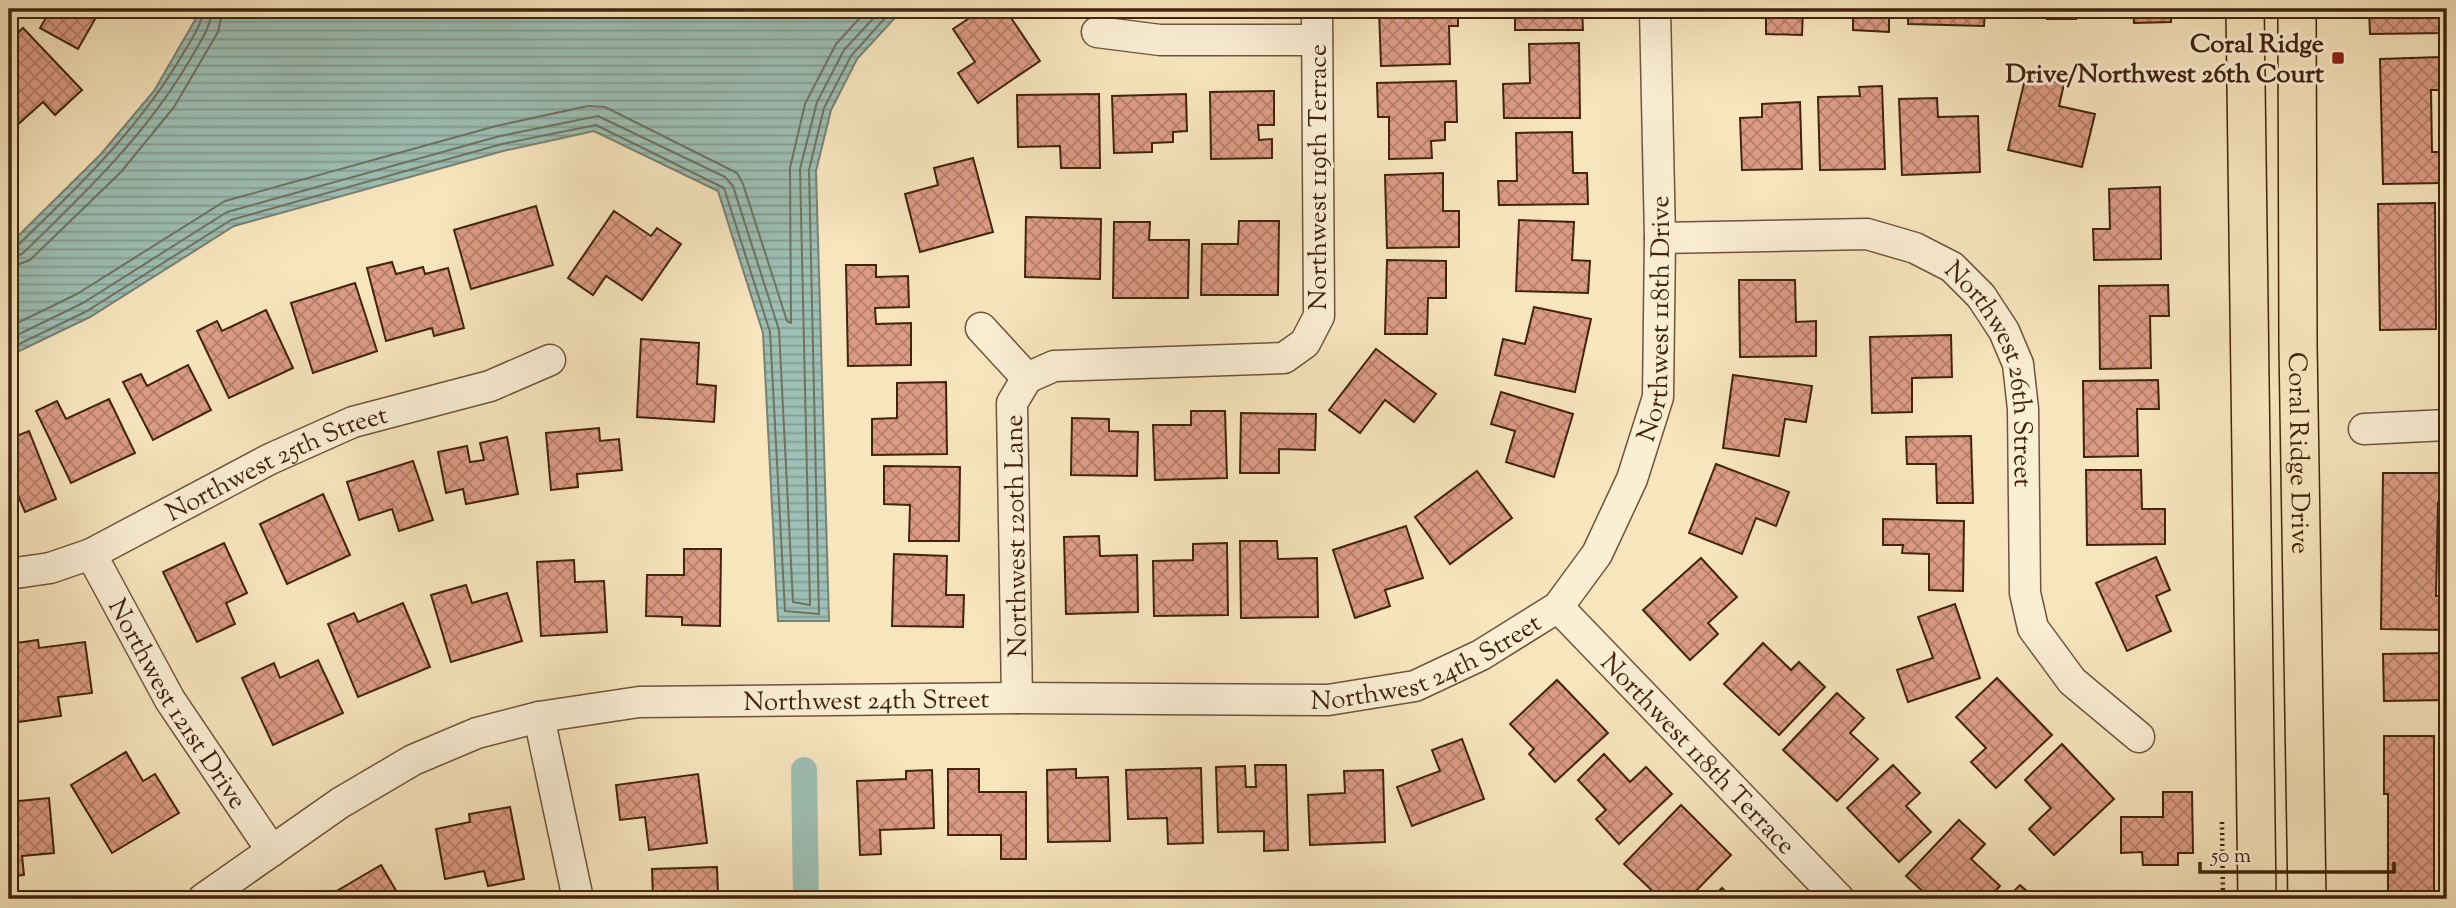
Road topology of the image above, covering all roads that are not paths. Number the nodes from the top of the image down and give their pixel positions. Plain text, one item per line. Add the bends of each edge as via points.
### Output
1 (1317, 9) edge
2 (1655, 9) edge
3 (2245, 9) edge
4 (2297, 9) edge
5 (1097, 32) dead end
6 (1317, 40) junction
7 (1660, 238) junction
8 (981, 328) dead end
9 (550, 360) dead end
10 (1027, 378) junction
11 (2447, 425) edge
12 (2364, 429) dead end
13 (91, 554) junction
14 (9, 575) edge
15 (1558, 607) junction
16 (1017, 698) junction
17 (539, 717) junction
18 (2139, 737) dead end
19 (2257, 844) junction
20 (2306, 845) junction
21 (272, 851) junction
22 (203, 899) edge
23 (578, 899) edge
24 (1839, 899) edge
25 (2257, 899) edge
26 (2307, 899) edge

1 - 6 street, Northwest 119th Terrace
2 - 7 street, Northwest 118th Drive
3 - 19 main road, Coral Ridge Drive
4 - 20 main road, Coral Ridge Drive
5 - 6 street via 1160,40
6 - 10 street, Northwest 119th Terrace via 1319,316 1305,343 1284,358 1054,366
7 - 15 street, Northwest 118th Drive via 1658,397 1633,480 1597,554
7 - 18 street, Northwest 26th Street via 1867,234 1915,248 1952,267 1981,296 2018,364 2023,409 2025,593 2033,628 2072,681
8 - 10 street
9 - 13 street, Northwest 25th Street via 489,386 353,422 270,459
10 - 16 street, Northwest 120th Lane via 1012,403
11 - 12 street
13 - 14 street, Northwest 25th Street
13 - 21 street, Northwest 121st Drive via 170,700
15 - 16 street, Northwest 24th Street via 1481,655 1415,686 1328,700
15 - 24 street, Northwest 118th Terrace
16 - 17 street, Northwest 24th Street via 639,702
17 - 21 street, Northwest 24th Street via 477,733 413,760
17 - 23 street
19 - 20 main road
19 - 25 main road, Coral Ridge Drive
20 - 26 main road, Coral Ridge Drive
21 - 22 street, Northwest 24th Street

